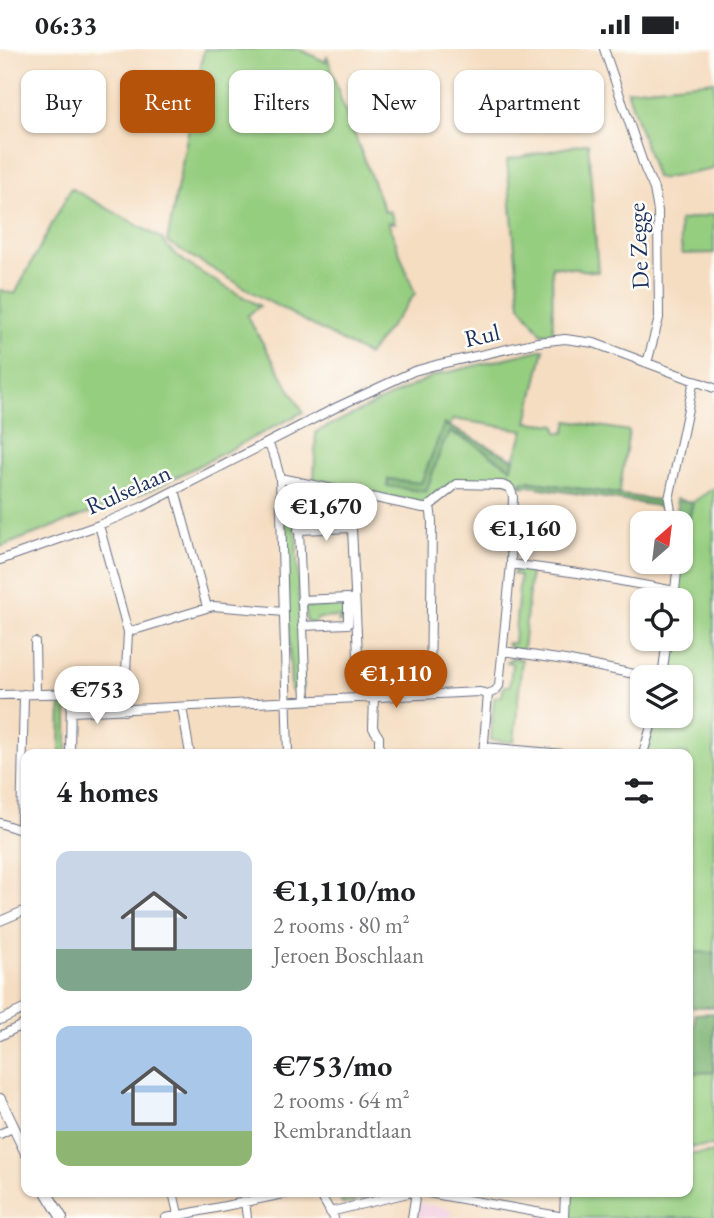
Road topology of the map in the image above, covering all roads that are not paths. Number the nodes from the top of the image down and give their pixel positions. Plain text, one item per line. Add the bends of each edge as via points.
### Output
1 (604, 49) edge
2 (647, 363) junction
3 (694, 380) junction
4 (714, 388) edge
5 (268, 443) junction
6 (280, 478) junction
7 (297, 481) junction
8 (175, 490) junction
9 (354, 493) junction
10 (430, 505) junction
11 (671, 511) edge
12 (99, 525) junction
13 (352, 528) junction
14 (298, 530) junction
15 (0, 560) edge
16 (510, 564) junction
17 (641, 588) edge
18 (301, 600) junction
19 (207, 607) junction
20 (284, 612) junction
21 (302, 627) junction
22 (128, 632) junction
23 (35, 642) dead end
24 (503, 651) junction
25 (630, 673) edge
26 (125, 692) junction
27 (71, 693) junction
28 (24, 694) junction
29 (36, 694) junction
30 (430, 694) junction
31 (488, 694) junction
32 (0, 695) edge
33 (360, 697) junction
34 (374, 697) junction
35 (306, 699) junction
36 (288, 701) junction
37 (182, 708) junction
38 (124, 711) junction
39 (71, 712) junction
40 (651, 728) edge
41 (24, 749) edge
42 (70, 749) edge
43 (189, 749) edge
44 (288, 749) edge
45 (379, 749) edge
46 (484, 749) edge
47 (644, 749) edge
48 (0, 823) edge
49 (21, 830) edge
50 (21, 912) edge
51 (0, 921) edge
52 (21, 1010) edge
53 (0, 1020) edge
54 (21, 1026) edge
55 (0, 1036) edge
56 (0, 1099) edge
57 (14, 1127) junction
58 (0, 1134) edge
59 (21, 1142) edge
60 (48, 1197) edge
61 (48, 1197) edge
62 (174, 1197) edge
63 (259, 1197) edge
64 (322, 1197) edge
65 (396, 1197) edge
66 (414, 1197) edge
67 (451, 1197) edge
68 (565, 1197) edge
69 (245, 1201) junction
70 (178, 1214) junction
71 (332, 1215) edge
72 (564, 1217) edge
73 (55, 1218) edge
74 (62, 1218) edge
75 (166, 1218) edge
76 (247, 1218) edge
77 (412, 1218) edge

1 - 2 street, De Zegge via 658,211 659,318
2 - 3 street, Rul
2 - 5 street, Rul via 594,343 538,342 414,371
3 - 4 street, Rul
3 - 11 street via 669,499
5 - 6 street
5 - 8 street, Rulselaan
6 - 7 street
6 - 20 street
7 - 9 street
7 - 14 street
8 - 12 street, Rulselaan
8 - 19 street
9 - 10 street via 416,507
9 - 13 street
10 - 16 street via 457,484 510,488
10 - 30 street
12 - 15 street, Rulselaan
12 - 22 street
13 - 14 street
13 - 33 street
14 - 18 street
16 - 17 street
16 - 24 street
18 - 21 street
18 - 21 street via 348,598 348,624
19 - 20 street
19 - 22 street
20 - 36 street
21 - 35 street
22 - 26 street
23 - 29 street
24 - 25 street
24 - 31 street via 499,687
26 - 27 street
26 - 38 street
27 - 29 street
27 - 39 street
28 - 29 street
28 - 32 street
28 - 41 street
30 - 31 street
30 - 34 street
31 - 46 street
33 - 34 street
33 - 35 street
34 - 45 street via 373,728
35 - 36 street
36 - 37 street
36 - 44 street
37 - 38 street
37 - 43 street
38 - 39 street
39 - 42 street
40 - 47 street
48 - 49 street
50 - 51 street
52 - 53 street
54 - 55 street
56 - 57 street
57 - 58 street
57 - 59 street
60 - 73 street
61 - 74 street
62 - 70 street
63 - 69 street
64 - 71 street
65 - 71 street
66 - 77 street
67 - 72 street
68 - 72 street
69 - 70 street
69 - 76 street
70 - 75 street

